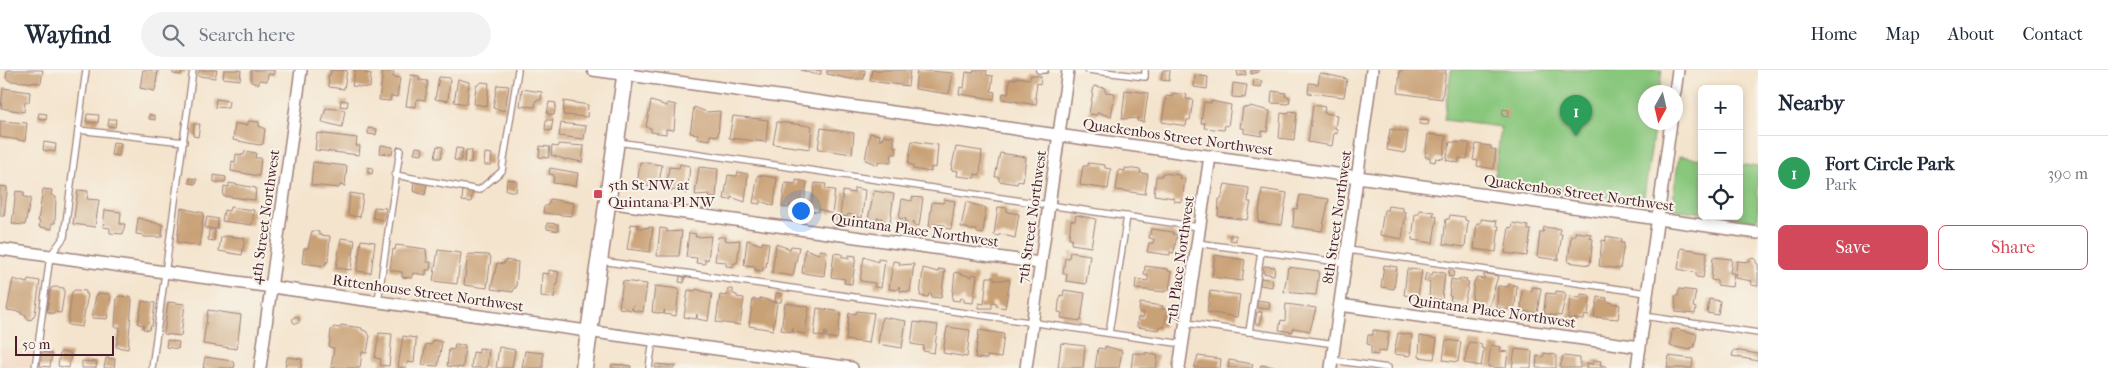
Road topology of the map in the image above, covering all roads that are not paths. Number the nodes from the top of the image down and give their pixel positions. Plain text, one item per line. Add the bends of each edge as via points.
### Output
1 (86, 70) edge
2 (193, 70) edge
3 (301, 70) edge
4 (518, 70) edge
5 (593, 70) edge
6 (1039, 70) edge
7 (1045, 70) edge
8 (1068, 70) edge
9 (1088, 70) edge
10 (1145, 70) edge
11 (1372, 70) edge
12 (1678, 70) edge
13 (625, 72) edge
14 (1676, 85) edge
15 (78, 130) junction
16 (1670, 130) edge
17 (1059, 135) junction
18 (184, 142) junction
19 (616, 142) junction
20 (400, 150) dead end
21 (1210, 156) junction
22 (395, 175) junction
23 (1358, 177) junction
24 (607, 202) junction
25 (1049, 204) junction
26 (1127, 216) junction
27 (1658, 219) junction
28 (1199, 227) junction
29 (1758, 233) edge
30 (1198, 243) junction
31 (0, 249) edge
32 (1348, 250) junction
33 (1261, 252) junction
34 (50, 256) junction
35 (599, 261) junction
36 (1040, 263) junction
37 (1346, 263) junction
38 (166, 272) junction
39 (271, 286) junction
40 (1648, 292) junction
41 (378, 301) junction
42 (1340, 305) junction
43 (1644, 316) junction
44 (1033, 322) junction
45 (1186, 323) junction
46 (589, 331) junction
47 (1249, 332) junction
48 (1109, 333) junction
49 (1758, 333) edge
50 (653, 340) junction
51 (1183, 344) junction
52 (1335, 344) junction
53 (1640, 347) junction
54 (1332, 364) edge
55 (818, 366) edge
56 (35, 368) edge
57 (152, 368) edge
58 (260, 368) edge
59 (584, 368) edge
60 (649, 368) edge
61 (852, 368) edge
62 (1026, 368) edge
63 (1179, 368) edge
64 (1388, 368) edge
65 (1637, 368) edge

1 - 15 lane
2 - 18 lane
3 - 39 street, 4th Street Northwest
4 - 22 lane via 502,171 479,190
5 - 13 street, Quackenbos Street Northwest
6 - 7 lane
8 - 17 street, 7th Street Northwest
9 - 10 lane via 1145,77
11 - 23 street, 8th Street Northwest
12 - 14 street
13 - 17 street, Quackenbos Street Northwest
13 - 19 street
15 - 18 lane
15 - 34 lane via 64,237
16 - 27 street
17 - 21 street, Quackenbos Street Northwest
17 - 25 street, 7th Street Northwest
18 - 38 lane
19 - 24 street
19 - 25 lane
20 - 22 lane
21 - 23 street, Quackenbos Street Northwest
21 - 28 street, 7th Place Northwest
22 - 41 lane
23 - 27 street, Quackenbos Street Northwest
23 - 32 street, 8th Street Northwest
24 - 35 street
24 - 36 street, Quintana Place Northwest
25 - 26 lane
25 - 36 street, 7th Street Northwest
26 - 28 lane
26 - 48 lane
27 - 29 street, Quackenbos Street Northwest
27 - 40 street
28 - 30 street, 7th Place Northwest
30 - 33 lane
30 - 45 street, 7th Place Northwest
31 - 34 street, Rittenhouse Street Northwest
32 - 37 street, 8th Street Northwest
32 - 40 lane
33 - 37 lane
33 - 47 lane
34 - 38 street, Rittenhouse Street Northwest
34 - 56 lane
35 - 44 lane
35 - 46 street
36 - 44 street, 7th Street Northwest
37 - 42 street, 8th Street Northwest
38 - 39 street, Rittenhouse Street Northwest
38 - 57 lane
39 - 41 street, Rittenhouse Street Northwest
39 - 58 street, 4th Street Northwest
40 - 43 street
41 - 46 street, Rittenhouse Street Northwest
42 - 52 street, 8th Street Northwest
42 - 53 street, Quintana Place Northwest
43 - 49 lane
43 - 53 street
44 - 48 lane
44 - 62 street, 7th Street Northwest
45 - 47 lane
45 - 51 street, 7th Place Northwest
46 - 50 street, Rittenhouse Street Northwest
46 - 59 street
47 - 52 lane
48 - 51 lane
50 - 55 street, Rittenhouse Street Northwest
50 - 60 lane
51 - 63 street, 7th Place Northwest
52 - 54 street, 8th Street Northwest
53 - 65 street
54 - 64 lane
55 - 61 street, Rittenhouse Street Northwest

